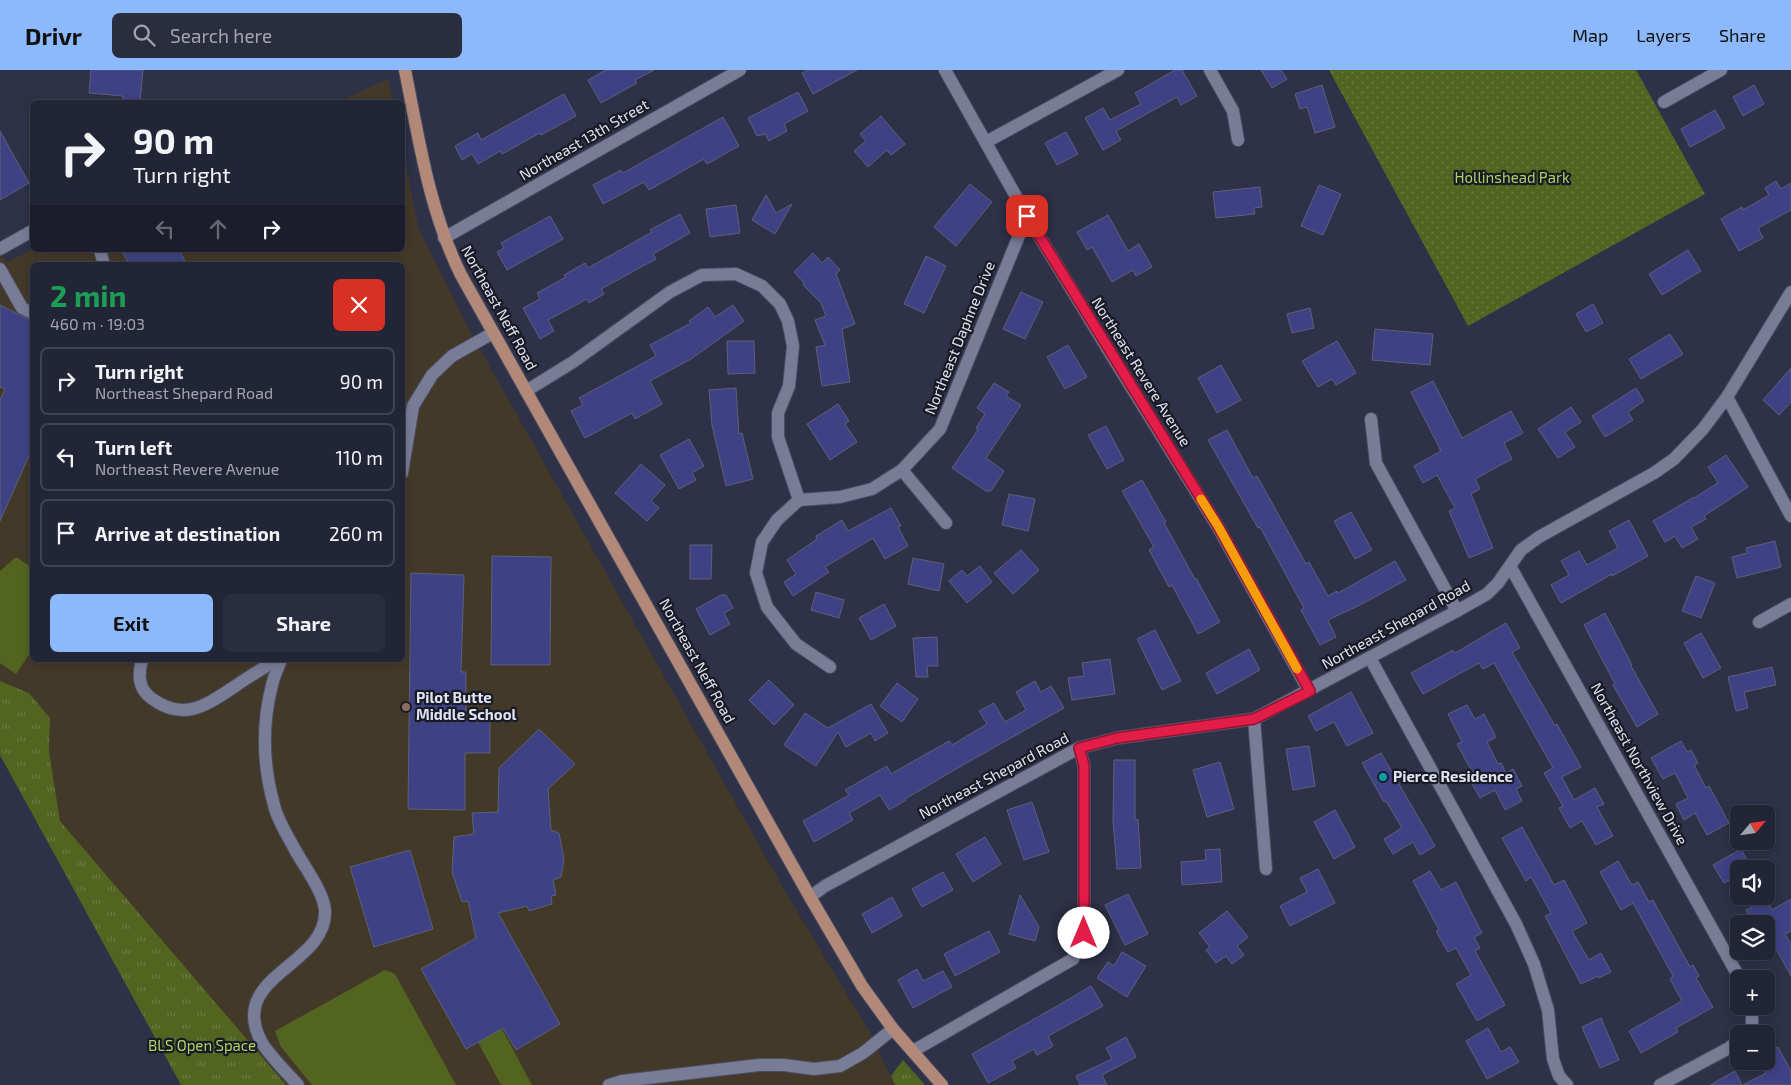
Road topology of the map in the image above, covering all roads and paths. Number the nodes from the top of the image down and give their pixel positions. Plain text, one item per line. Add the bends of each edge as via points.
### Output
1 (405, 70) edge
2 (740, 70) edge
3 (945, 70) edge
4 (1118, 70) edge
5 (1210, 70) edge
6 (1720, 70) edge
7 (1664, 102) dead end
8 (1238, 140) dead end
9 (986, 142) junction
10 (1027, 216) junction
11 (30, 232) edge
12 (444, 238) junction
13 (0, 248) edge
14 (0, 269) edge
15 (1791, 292) edge
16 (30, 312) edge
17 (493, 333) junction
18 (526, 391) junction
19 (1726, 397) junction
20 (1371, 419) dead end
21 (405, 455) edge
22 (902, 470) junction
23 (799, 500) junction
24 (1791, 516) edge
25 (946, 522) dead end
26 (1510, 566) junction
27 (1791, 604) edge
28 (1457, 611) junction
29 (1759, 622) dead end
30 (1370, 658) junction
31 (142, 662) edge
32 (273, 662) edge
33 (280, 662) edge
34 (830, 667) dead end
35 (1310, 691) junction
36 (1254, 719) junction
37 (1079, 748) junction
38 (1266, 869) dead end
39 (810, 897) junction
40 (1735, 970) edge
41 (893, 1029) junction
42 (1730, 1046) edge
43 (913, 1052) junction
44 (298, 1085) edge
45 (609, 1085) edge
46 (942, 1085) edge
47 (1567, 1085) edge
48 (1660, 1085) edge

1 - 12 main road, Northeast Neff Road via 430,193
2 - 12 street, Northeast 13th Street
3 - 9 street, Northeast Revere Avenue
4 - 9 street
5 - 8 street via 1233,111
6 - 7 street
9 - 10 street, Northeast Revere Avenue
10 - 22 street, Northeast Daphne Drive via 940,429
10 - 35 street, Northeast Revere Avenue via 1218,526
11 - 13 street
12 - 17 main road, Northeast Neff Road
14 - 16 street via 22,308
15 - 19 street, Northeast Shepard Road
17 - 18 main road, Northeast Neff Road
17 - 21 street via 452,356 432,375 413,406
18 - 23 street via 573,362 670,292 702,275 736,274 762,286 780,304 788,321 793,346 789,386 778,413 778,437
18 - 39 main road, Northeast Neff Road
19 - 24 street
19 - 26 street, Northeast Shepard Road via 1703,429 1674,459 1539,537 1521,550
20 - 28 street via 1376,463
22 - 23 street, Northeast Daphne Drive via 872,489 840,497
22 - 25 street
23 - 34 street via 777,520 762,542 756,573 767,607 796,644
26 - 28 street, Northeast Shepard Road via 1487,594
26 - 40 street, Northeast Northview Drive
27 - 29 street
28 - 30 street, Northeast Shepard Road
30 - 35 street, Northeast Shepard Road
30 - 47 street via 1516,924 1534,964 1548,1010 1553,1059 1559,1076
31 - 32 street via 139,678 144,692 160,705 175,710 195,710
33 - 44 street via 272,684 267,714 264,751 267,770 274,806 292,846 321,896 325,910 323,926 315,940 258,996 253,1015 261,1042
35 - 36 street, Northeast Shepard Road
36 - 37 street, Northeast Shepard Road via 1117,738
36 - 38 street
37 - 39 street, Northeast Shepard Road
37 - 43 street via 1084,765 1084,933 1073,959
39 - 41 main road, Northeast Neff Road via 862,986
41 - 43 main road, Northeast Neff Road
41 - 45 street via 863,1053 840,1066 814,1069 759,1065
42 - 48 street
43 - 46 main road, Northeast Neff Road

